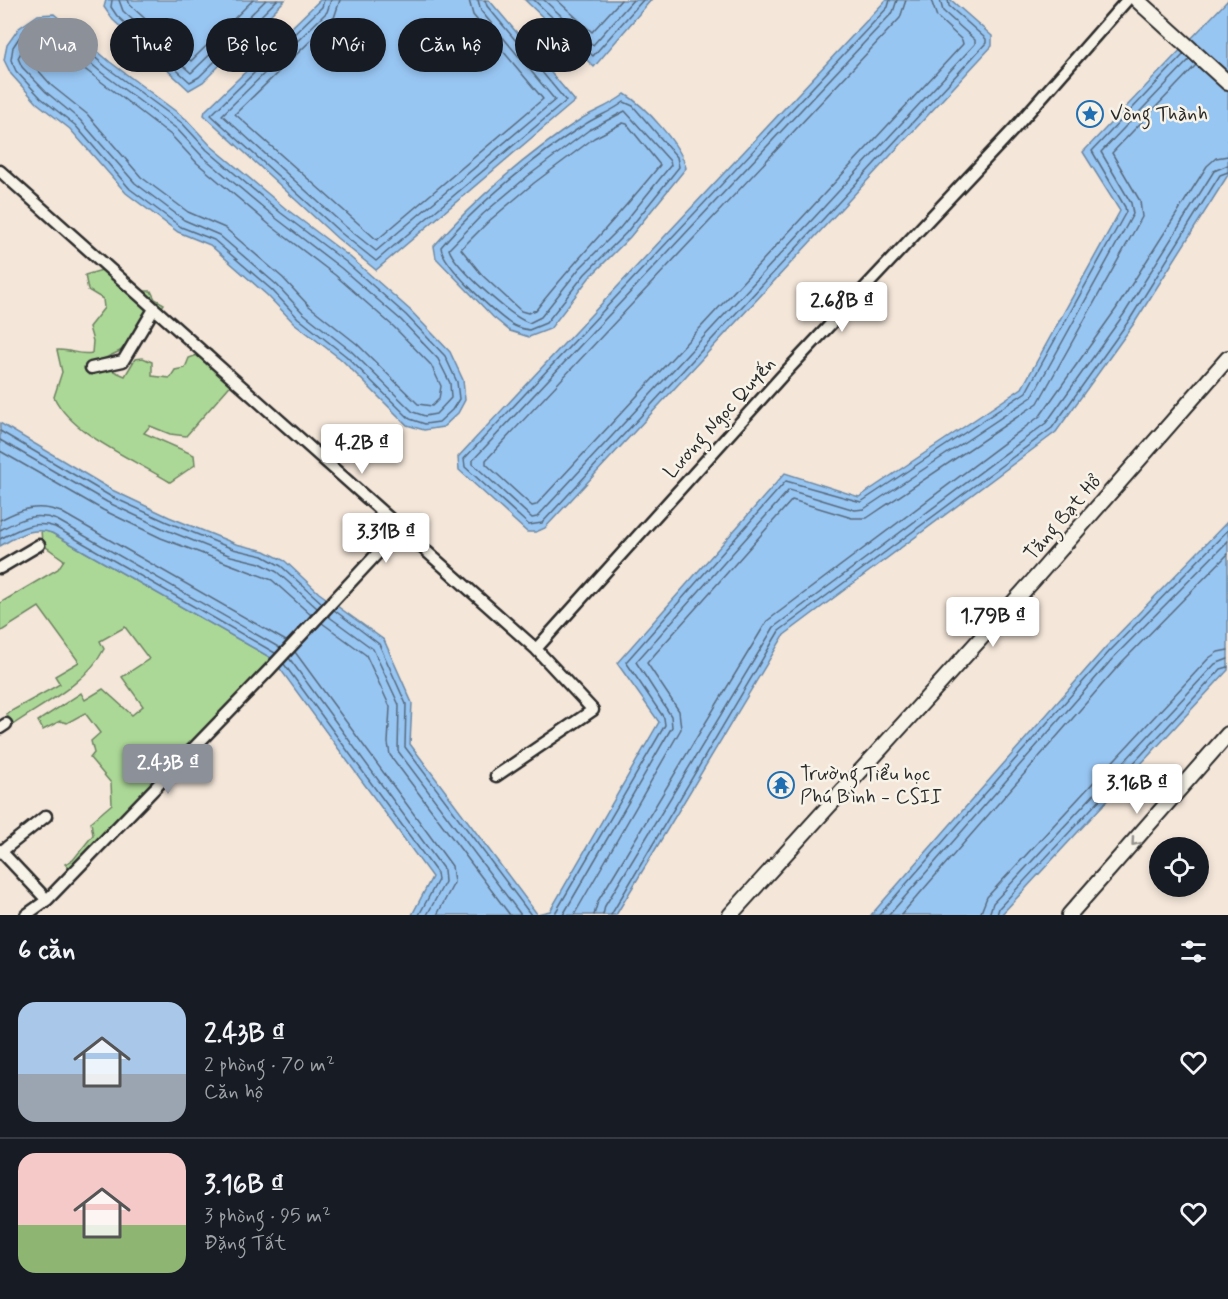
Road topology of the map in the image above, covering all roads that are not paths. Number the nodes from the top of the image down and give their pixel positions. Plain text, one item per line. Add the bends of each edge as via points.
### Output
1 (1127, 0) edge
2 (1137, 0) edge
3 (1228, 83) edge
4 (0, 171) edge
5 (154, 309) junction
6 (1228, 358) edge
7 (91, 368) dead end
8 (400, 528) junction
9 (39, 545) dead end
10 (0, 568) edge
11 (536, 649) junction
12 (1228, 734) edge
13 (496, 776) dead end
14 (46, 816) dead end
15 (1, 850) edge
16 (47, 900) junction
17 (26, 915) edge
18 (730, 915) edge
19 (1069, 915) edge

1 - 11 street, Lương Ngọc Quyến via 1013,130 781,377
2 - 3 main road
4 - 5 street
5 - 7 street via 123,361
5 - 8 street
6 - 18 main road, Tăng Bạt Hổ via 1039,574
8 - 11 street
8 - 16 street
9 - 10 street
11 - 13 street via 593,710
12 -> 19 main road
14 - 15 street
15 - 16 street
16 - 17 street

